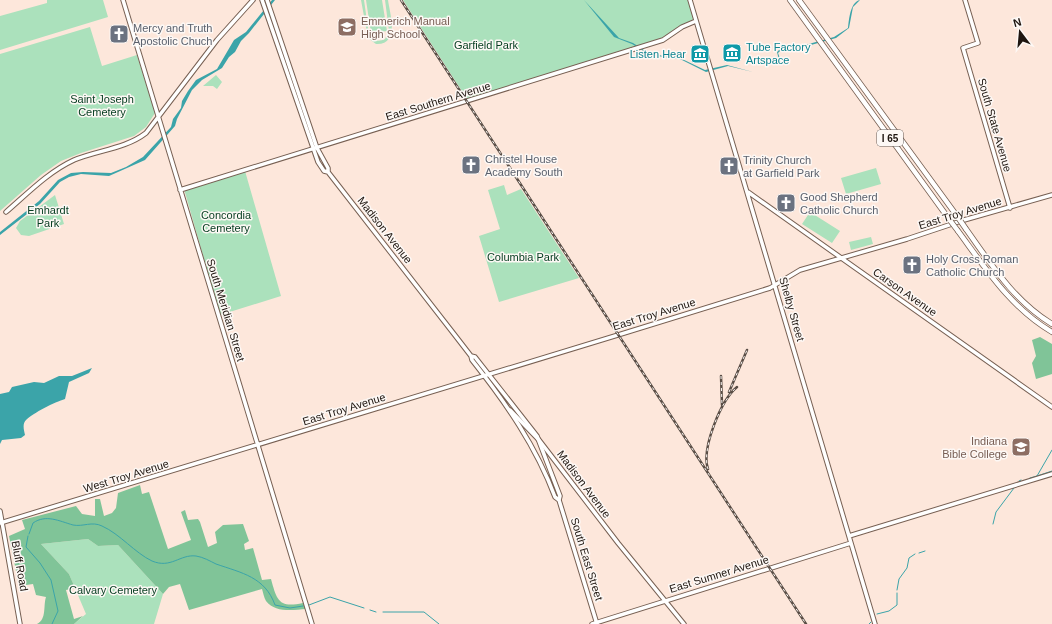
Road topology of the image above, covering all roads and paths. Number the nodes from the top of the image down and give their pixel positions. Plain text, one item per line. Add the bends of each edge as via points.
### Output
1 (123, 0) edge
2 (253, 0) edge
3 (268, 0) edge
4 (690, 0) edge
5 (790, 0) edge
6 (799, 0) edge
7 (965, 0) edge
8 (262, 2) edge
9 (696, 21) junction
10 (159, 118) junction
11 (317, 148) junction
12 (312, 150) junction
13 (328, 172) junction
14 (180, 190) junction
15 (747, 191) junction
16 (1052, 195) edge
17 (1010, 208) junction
18 (6, 212) dead end
19 (841, 258) junction
20 (776, 286) junction
21 (1052, 324) edge
22 (1052, 332) edge
23 (472, 356) junction
24 (489, 374) junction
25 (484, 375) junction
26 (1052, 408) edge
27 (510, 410) junction
28 (535, 433) joint
29 (539, 440) junction
30 (258, 446) junction
31 (1052, 474) edge
32 (559, 500) junction
33 (0, 511) edge
34 (2, 522) edge
35 (849, 536) junction
36 (851, 543) junction
37 (665, 601) junction
38 (20, 624) edge
39 (312, 624) edge
40 (595, 624) edge
41 (684, 624) edge
42 (875, 624) edge

1 - 10 main road, South Meridian Street
2 - 10 main road via 217,40
3 - 11 main road, Madison Avenue
4 - 9 main road, Shelby Street
5 - 22 highway, I 65, bridge via 1010,300
6 - 21 highway, I 65, bridge via 1013,291
7 - 17 main road, South State Avenue via 978,43 963,48
8 - 12 main road, Madison Avenue
9 - 11 main road, East Southern Avenue via 665,39 642,47
9 - 15 main road, Shelby Street
10 - 14 main road, South Meridian Street
10 - 18 main road via 135,141 77,159 57,169
11 - 12 main road, East Southern Avenue
11 - 13 main road, Madison Avenue
12 - 13 main road, Madison Avenue via 320,165
12 - 14 main road, East Southern Avenue
13 - 23 main road, Madison Avenue
14 - 30 main road, South Meridian Street
15 - 19 main road, Carson Avenue
15 - 20 main road, Shelby Street
16 - 17 main road, East Troy Avenue
17 - 19 main road, East Troy Avenue via 958,221
19 - 20 main road, East Troy Avenue via 795,272
19 - 26 main road, Carson Avenue
20 - 24 main road, East Troy Avenue
20 - 35 main road, Shelby Street
23 - 24 main road, Madison Avenue
23 - 25 main road, Madison Avenue via 472,360
24 - 25 main road, East Troy Avenue
24 - 28 main road, Madison Avenue
25 - 27 main road, Madison Avenue
25 - 30 main road, East Troy Avenue
27 - 29 main road, Madison Avenue
27 - 32 main road, South East Street via 533,448 555,498
28 - 29 main road, South East Street
29 - 32 main road, South East Street via 560,496
29 - 37 main road, Madison Avenue
30 - 34 main road, West Troy Avenue
30 - 39 main road, South Meridian Street
31 - 35 main road
32 - 40 main road, South East Street
33 - 34 main road, Bluff Road
34 - 38 main road, Bluff Road
35 - 36 main road, Shelby Street
36 - 37 main road, East Sumner Avenue
36 - 42 main road, Shelby Street
37 - 40 main road, East Sumner Avenue
37 - 41 main road, Madison Avenue

